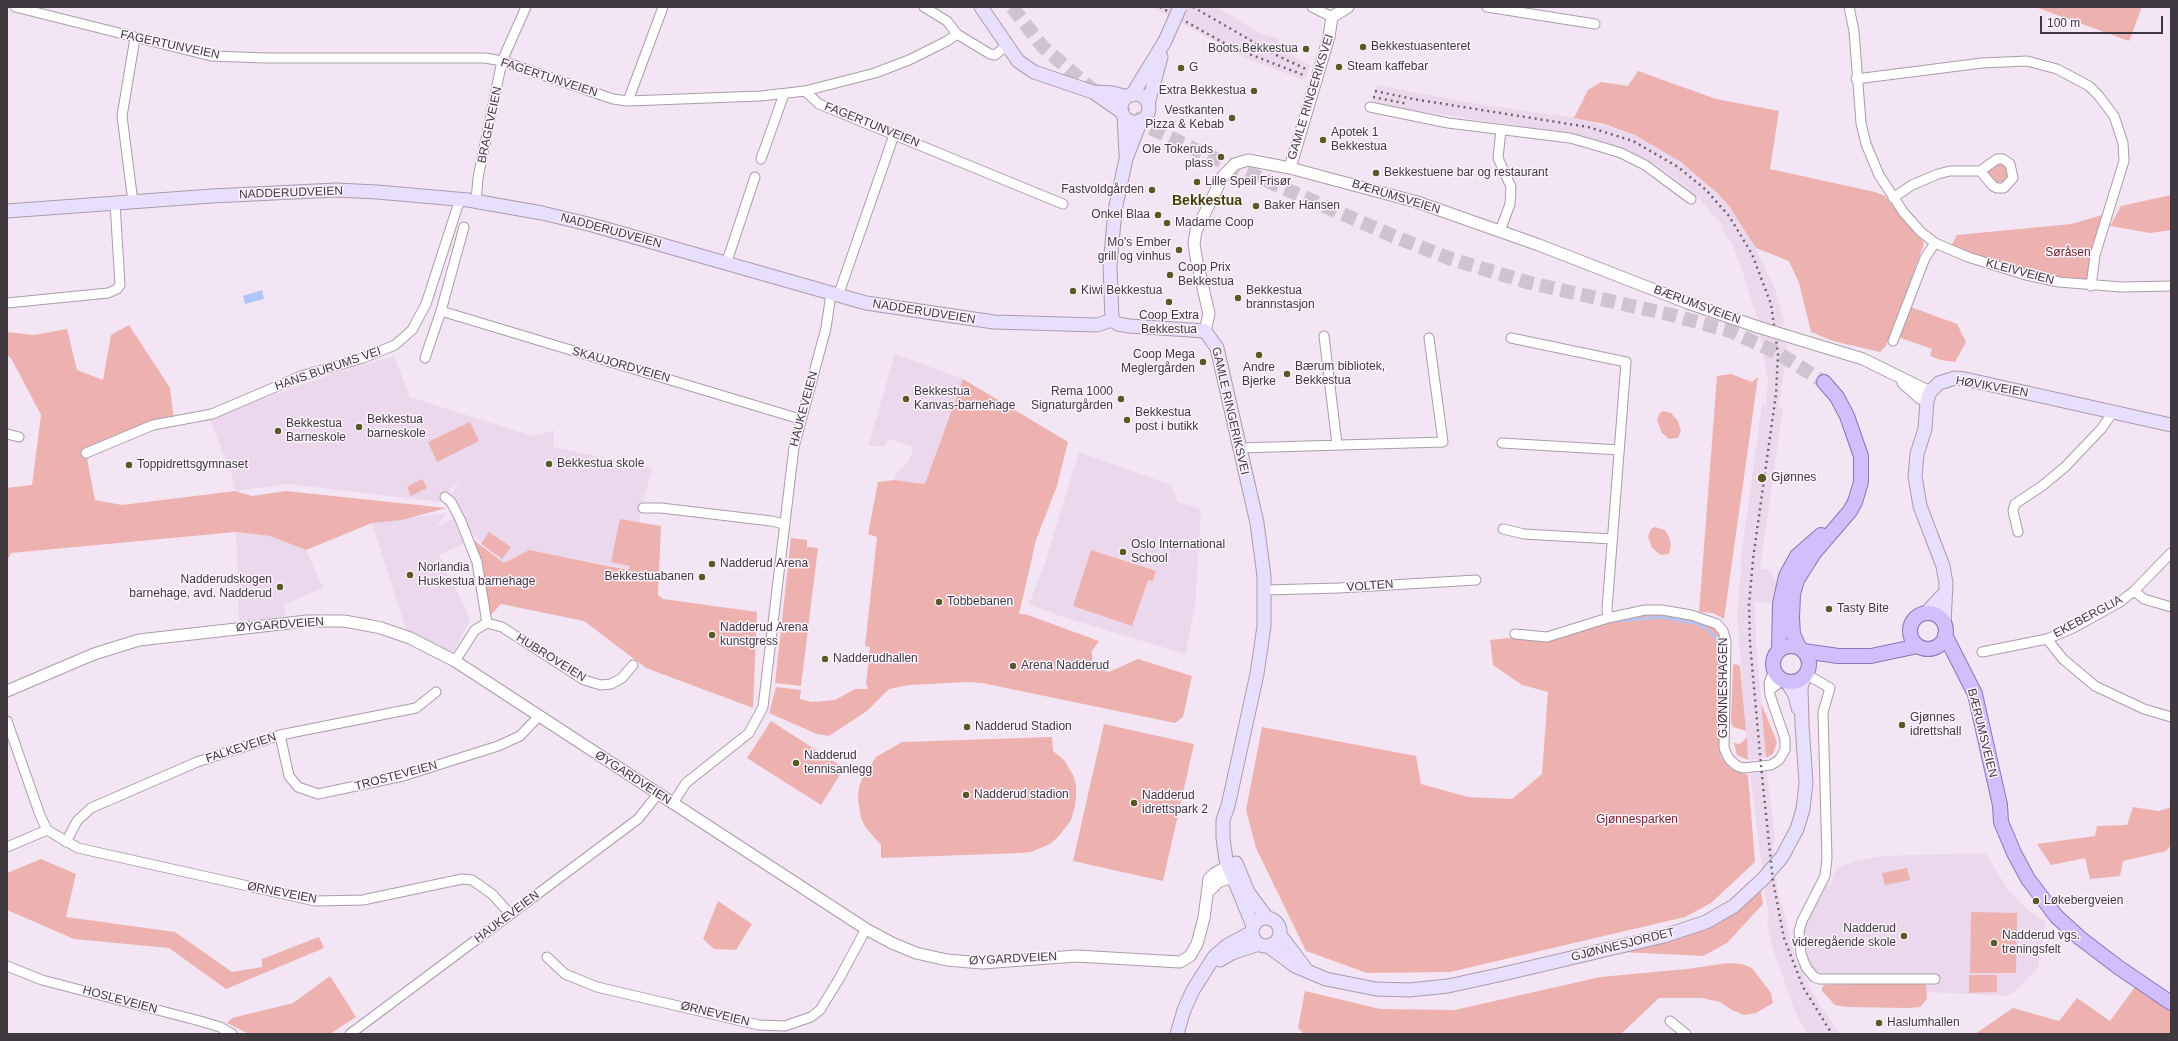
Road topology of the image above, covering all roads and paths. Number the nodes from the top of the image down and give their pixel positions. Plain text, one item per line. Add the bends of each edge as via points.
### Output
1 (15, 7) edge
2 (526, 7) edge
3 (663, 7) edge
4 (924, 7) edge
5 (981, 7) edge
6 (1180, 7) edge
7 (1312, 7) edge
8 (1348, 7) edge
9 (1487, 7) edge
10 (1849, 7) edge
11 (1332, 17) junction
12 (1594, 24) dead end
13 (957, 34) junction
14 (135, 38) junction
15 (1006, 46) junction
16 (502, 61) junction
17 (1156, 63) junction
18 (1856, 79) junction
19 (805, 91) junction
20 (1093, 92) junction
21 (784, 94) junction
22 (1130, 96) junction
23 (628, 101) junction
24 (1148, 104) junction
25 (1370, 107) dead end
26 (1123, 114) junction
27 (1141, 120) junction
28 (1500, 130) junction
29 (894, 135) junction
30 (761, 159) dead end
31 (1126, 159) junction
32 (1290, 168) junction
33 (1980, 171) dead end
34 (755, 177) dead end
35 (1893, 198) junction
36 (460, 199) junction
37 (1691, 199) dead end
38 (476, 201) junction
39 (133, 202) junction
40 (115, 203) junction
41 (1063, 204) dead end
42 (7, 211) edge
43 (464, 227) dead end
44 (1500, 231) junction
45 (1935, 243) junction
46 (726, 264) junction
47 (2091, 286) junction
48 (2171, 286) edge
49 (834, 295) junction
50 (7, 302) edge
51 (441, 311) junction
52 (1112, 320) junction
53 (1205, 331) junction
54 (1324, 336) dead end
55 (1428, 338) dead end
56 (1510, 338) dead end
57 (1893, 341) dead end
58 (425, 358) dead end
59 (1824, 382) tunnel mouth
60 (1928, 396) junction
61 (2113, 412) junction
62 (800, 419) junction
63 (2171, 425) edge
64 (7, 434) edge
65 (19, 437) dead end
66 (1502, 443) dead end
67 (1337, 444) junction
68 (1239, 448) junction
69 (1619, 450) junction
70 (86, 453) dead end
71 (445, 497) dead end
72 (643, 508) dead end
73 (1839, 523) junction
74 (784, 524) junction
75 (1503, 529) dead end
76 (2018, 532) dead end
77 (1612, 539) junction
78 (2171, 553) edge
79 (1476, 580) dead end
80 (1265, 590) junction
81 (2134, 591) junction
82 (1945, 593) junction
83 (2171, 607) edge
84 (1926, 613) junction
85 (1608, 618) junction
86 (487, 623) junction
87 (1944, 629) junction
88 (1910, 633) junction
89 (1516, 634) dead end
90 (2046, 639) junction
91 (1925, 647) junction
92 (1801, 649) junction
93 (1894, 650) junction
94 (1779, 651) junction
95 (1982, 652) dead end
96 (1838, 656) junction
97 (454, 661) junction
98 (1958, 662) junction
99 (633, 665) dead end
100 (1807, 674) junction
101 (1782, 677) junction
102 (1771, 689) junction
103 (7, 691) edge
104 (436, 692) dead end
105 (539, 716) junction
106 (2171, 717) edge
107 (7, 721) edge
108 (1802, 724) junction
109 (280, 735) junction
110 (658, 794) junction
111 (673, 803) junction
112 (2000, 805) junction
113 (48, 830) junction
114 (66, 842) junction
115 (7, 847) edge
116 (1233, 871) junction
117 (510, 914) junction
118 (1267, 918) junction
119 (866, 929) junction
120 (1253, 929) junction
121 (1280, 935) junction
122 (1264, 945) junction
123 (547, 957) dead end
124 (1209, 965) junction
125 (7, 966) edge
126 (1306, 970) junction
127 (1935, 979) dead end
128 (2171, 992) edge
129 (2171, 1003) edge
130 (1670, 1021) dead end
131 (232, 1034) edge
132 (350, 1034) edge
133 (1177, 1034) edge
134 (1686, 1034) edge

1 - 14 street, FAGERTUNVEIEN
2 - 16 street, BRAGEVEIEN
3 - 23 street
4 - 13 street via 947,21
5 - 15 main road
6 - 17 main road, bridge
7 - 11 street
8 - 11 street, GAMLE RINGERIKSVEI
9 - 12 street
10 - 18 street, KLEIVVEIEN via 1854,31
11 - 32 street, GAMLE RINGERIKSVEI via 1329,37
13 - 15 street via 990,54 995,54
13 - 19 street via 922,54 875,73
14 - 16 street, FAGERTUNVEIEN via 197,53 233,57 463,57
14 - 39 street via 122,116
15 - 20 main road via 1018,62 1034,72
16 - 23 street, FAGERTUNVEIEN via 607,97
16 - 38 street, BRAGEVEIEN via 478,178
17 - 22 main road
17 - 24 main road
18 - 35 street, KLEIVVEIEN via 1860,123 1866,144 1879,175
18 - 47 street via 1982,63 2027,61 2057,69 2094,90 2114,116 2123,144 2124,161 2095,255
19 - 21 street, FAGERTUNVEIEN
19 - 29 street, FAGERTUNVEIEN via 819,104
20 - 22 main road
20 - 26 main road
21 - 23 street, FAGERTUNVEIEN
21 - 30 street
22 - 24 main road via 1142,96
22 - 26 main road via 1122,102
24 - 27 main road via 1148,113
25 - 28 street via 1448,123
26 - 27 main road via 1130,121
26 - 31 main road
27 - 31 main road
28 - 37 street via 1570,138 1621,153 1664,177
28 - 44 street via 1498,158 1511,187 1510,204
29 - 41 street, FAGERTUNVEIEN
29 - 49 street, HAUKEVEIEN
31 - 52 main road via 1113,228 1110,266
32 - 44 street, BÆRUMSVEIEN via 1412,201
32 - 53 street, GAMLE RINGERIKSVEI via 1248,160 1235,164 1226,171 1216,186 1194,239 1209,310
33 - 35 street via 1950,171 1938,174 1912,185
34 - 46 street
35 - 45 street, KLEIVVEIEN via 1913,223
36 - 38 main road, NADDERUDVEIEN
36 - 39 main road, NADDERUDVEIEN via 336,190
36 - 70 street, HANS BURUMS VEI via 426,304 412,330 395,345 363,358 301,376 212,414 153,425
38 - 46 main road, NADDERUDVEIEN via 578,221
39 - 40 main road, NADDERUDVEIEN
40 - 42 main road, NADDERUDVEIEN
40 - 50 street via 120,285 117,289 108,293
43 - 51 street
44 - 60 street, BÆRUMSVEIEN, bridge via 1688,303 1863,359 1895,376 1920,398
45 - 47 street, KLEIVVEIEN via 1968,257 2026,275
45 - 57 street via 1925,258
46 - 49 main road, NADDERUDVEIEN
47 - 48 street, KLEIVVEIEN
49 - 52 main road, NADDERUDVEIEN via 902,310 994,322 1097,325
49 - 62 street, HAUKEVEIEN
51 - 58 street
51 - 62 street, SKAUJORDVEIEN
52 - 53 main road via 1129,326
53 - 68 main road, GAMLE RINGERIKSVEI via 1217,348
54 - 67 street
55 - 67 street via 1443,442
56 - 69 street via 1626,362
59 - 73 main road via 1843,406 1862,464 1857,497 1850,511
60 - 61 main road, HØVIKVEIEN via 1945,380 1960,379
60 - 82 main road via 1925,428 1917,454 1916,469 1920,506 1943,566
61 - 63 main road, HØVIKVEIEN
61 - 76 street via 2102,428 2065,467 2015,504 2013,511
62 - 74 street, HAUKEVEIEN
64 - 65 street
66 - 69 street
67 - 68 street
68 - 80 main road, GAMLE RINGERIKSVEI via 1261,542
69 - 77 street
71 - 86 street via 451,502 460,519 477,562
72 - 74 street
73 - 92 main road via 1814,553 1797,580 1792,618 1793,634
73 - 94 main road via 1804,548 1786,576 1780,599
74 - 111 street, HAUKEVEIEN via 763,706 750,733 686,783
75 - 77 street via 1524,534
77 - 85 street
78 - 81 street, EKEBERGLIA
79 - 80 street, VOLTEN
80 - 116 main road, GAMLE RINGERIKSVEI via 1264,626 1257,674 1228,806
81 - 83 street via 2144,599
81 - 90 street, EKEBERGLIA via 2107,610
82 - 84 main road
82 - 87 main road
84 - 87 main road via 1937,616
84 - 88 main road via 1915,619 1911,624
85 - 89 street, GJØNNESHAGEN via 1547,637
85 - 102 street, GJØNNESHAGEN via 1627,612 1662,610 1707,619 1720,627 1725,636 1726,647 1724,748 1729,759 1737,766 1771,766 1783,756 1785,740 1772,704
86 - 97 street via 474,630
86 - 99 street, HUBROVEIEN via 502,627 584,680 610,684 622,678
87 - 91 main road via 1940,643
87 - 98 main road, BÆRUMSVEIEN
88 - 91 main road via 1913,640
88 - 93 main road
90 - 95 street
90 - 106 street, EKEBERGLIA via 2095,686 2144,709
91 - 93 main road
91 - 98 main road
92 - 94 main road via 1789,646
92 - 96 main road
92 - 100 main road via 1809,662
93 - 96 main road via 1871,656
94 - 101 main road via 1774,660
96 - 100 main road via 1821,661
97 - 103 street, ØYGARDVEIEN via 410,638 381,628 344,621 307,621 131,642 94,654
97 - 105 street, ØYGARDVEIEN
98 - 112 main road, BÆRUMSVEIEN via 1975,694
100 - 101 main road via 1795,681
100 - 108 main road, GJØNNESJORDET via 1801,687
100 - 127 street via 1830,688 1823,712 1827,867 1799,931 1801,954 1806,967 1814,977 1826,980
101 - 102 street
101 - 102 street, GJØNNESHAGEN via 1770,683
101 - 108 main road, GJØNNESJORDET via 1795,695
104 - 109 street, FALKEVEIEN via 416,708
105 - 109 street, TROSTEVEIEN via 520,736 498,746 403,776 318,794 298,787 289,776
105 - 110 street, ØYGARDVEIEN
107 - 113 street, ØRNEVEIEN via 40,815
108 - 126 main road, GJØNNESJORDET via 1806,768 1805,797 1792,840 1776,863 1750,891 1734,906 1706,922 1664,936 1434,988 1368,988 1336,982
109 - 114 street, FALKEVEIEN via 197,762 105,800 82,815
110 - 111 street, ØYGARDVEIEN
110 - 117 street, HAUKEVEIEN via 638,819
111 - 119 street, ØYGARDVEIEN
112 - 128 main road, BÆRUMSVEIEN via 2030,870 2064,914 2095,943
112 - 129 main road, BÆRUMSVEIEN via 2002,822 2020,865 2056,916 2091,948
113 - 114 street, ØRNEVEIEN
113 - 115 street
114 - 117 street, ØRNEVEIEN via 99,854 315,901 363,900 462,879 472,880 492,894
116 - 118 main road, GAMLE RINGERIKSVEI
116 - 119 street, ØYGARDVEIEN via 1214,874 1209,879 1209,891 1197,944 1190,956 1180,962 1076,956 982,963 947,960 903,948
116 - 120 main road, GAMLE RINGERIKSVEI
117 - 132 street, HAUKEVEIEN
118 - 120 main road via 1259,920
118 - 121 main road via 1272,919 1278,926
119 - 123 street, ØRNEVEIEN via 820,1010 811,1017 785,1026 758,1024 597,987 566,974
120 - 122 main road via 1256,941
120 - 124 main road via 1228,945
121 - 122 main road via 1276,942
121 - 126 main road
122 - 124 main road via 1232,952
122 - 126 main road, GJØNNESJORDET via 1290,963
124 - 133 main road via 1190,995
125 - 131 street, HOSLEVEIEN via 42,980 200,1021
130 - 134 street

